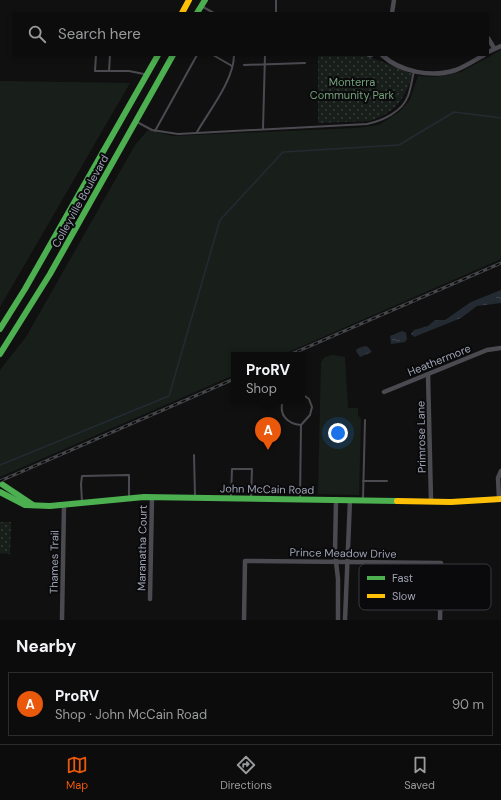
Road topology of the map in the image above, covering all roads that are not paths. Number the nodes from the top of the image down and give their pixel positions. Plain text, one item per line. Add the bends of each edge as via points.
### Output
1 (189, 0) edge
2 (205, 0) edge
3 (276, 0) edge
4 (394, 0) edge
5 (201, 6) junction
6 (183, 12) edge
7 (198, 12) edge
8 (212, 12) edge
9 (276, 12) edge
10 (392, 12) edge
11 (489, 40) edge
12 (501, 46) edge
13 (494, 48) junction
14 (489, 51) edge
15 (96, 56) edge
16 (110, 56) edge
17 (157, 56) edge
18 (172, 56) edge
19 (196, 56) edge
20 (215, 56) edge
21 (234, 56) edge
22 (265, 56) edge
23 (383, 56) edge
24 (482, 56) edge
25 (305, 63) dead end
26 (244, 65) dead end
27 (264, 65) junction
28 (232, 66) junction
29 (109, 71) junction
30 (414, 71) junction
31 (147, 75) junction
32 (136, 122) junction
33 (263, 129) junction
34 (155, 131) junction
35 (196, 133) junction
36 (77, 200) junction
37 (88, 206) junction
38 (0, 327) edge
39 (501, 348) edge
40 (0, 354) edge
41 (428, 374) junction
42 (384, 392) dead end
43 (305, 396) edge
44 (283, 404) edge
45 (365, 420) dead end
46 (301, 425) junction
47 (194, 455) dead end
48 (501, 471) edge
49 (363, 481) junction
50 (388, 481) dead end
51 (0, 483) edge
52 (0, 492) edge
53 (152, 497) junction
54 (129, 498) junction
55 (195, 498) junction
56 (231, 498) junction
57 (251, 498) junction
58 (300, 499) junction
59 (500, 499) edge
60 (336, 500) junction
61 (350, 500) junction
62 (363, 500) junction
63 (431, 501) junction
64 (82, 502) junction
65 (64, 504) junction
66 (33, 505) junction
67 (336, 563) junction
68 (349, 563) junction
69 (441, 564) edge
70 (150, 599) dead end
71 (440, 610) edge
72 (62, 620) edge
73 (244, 620) edge
74 (338, 620) edge
75 (345, 620) edge
76 (440, 620) edge

1 - 6 main road
2 - 5 main road
3 - 9 lane
4 - 10 street
5 - 7 main road
5 - 8 lane
11 - 13 street
12 - 13 street
13 - 14 street
15 - 29 lane via 95,71
16 - 29 lane
17 - 31 main road, Colleyville Boulevard
18 - 32 main road, Colleyville Boulevard
19 - 34 lane
20 - 28 lane
21 - 28 lane
22 - 27 lane
23 - 30 street via 395,65
24 - 30 street via 463,67 446,72
25 - 27 lane
26 - 27 lane
27 - 33 lane
28 - 35 lane via 227,80
29 - 31 lane via 129,71
30 - 33 lane via 408,97 402,106 376,122
31 - 36 main road, Colleyville Boulevard
32 - 34 lane
32 - 37 main road, Colleyville Boulevard
33 - 35 lane
34 - 35 lane
36 - 37 main road
36 - 38 main road, Colleyville Boulevard
37 - 40 main road, Colleyville Boulevard via 50,274
39 - 41 street, Heathermore via 487,350
41 - 42 street, Heathermore
41 - 63 street, Primrose Lane
43 - 46 lane via 312,406 310,415
44 - 46 lane via 283,414 287,421
45 - 49 lane
46 - 58 lane
47 - 55 lane
48 - 59 street via 498,478
49 - 50 lane
49 - 62 lane
51 - 66 main road, John McCain Road
52 - 66 main road, John McCain Road via 14,501
53 - 54 main road, John McCain Road
53 - 55 main road, John McCain Road
53 - 70 street, Maranatha Court
54 - 64 main road, John McCain Road
54 - 64 lane via 129,476 82,476
55 - 56 main road, John McCain Road
56 - 57 main road, John McCain Road
56 - 57 lane via 232,469 252,469
57 - 58 main road, John McCain Road
58 - 60 main road, John McCain Road
59 - 63 main road, John McCain Road
60 - 61 main road, John McCain Road
60 - 67 street
61 - 62 main road, John McCain Road
61 - 68 street
62 - 63 main road, John McCain Road
64 - 65 main road, John McCain Road
65 - 66 main road, John McCain Road
65 - 72 street, Thames Trail
67 - 68 street, Prince Meadow Drive
67 - 73 street, Prince Meadow Drive via 245,561
67 - 74 street
68 - 69 street, Prince Meadow Drive
68 - 75 street
71 - 76 street, Prince Meadow Drive

